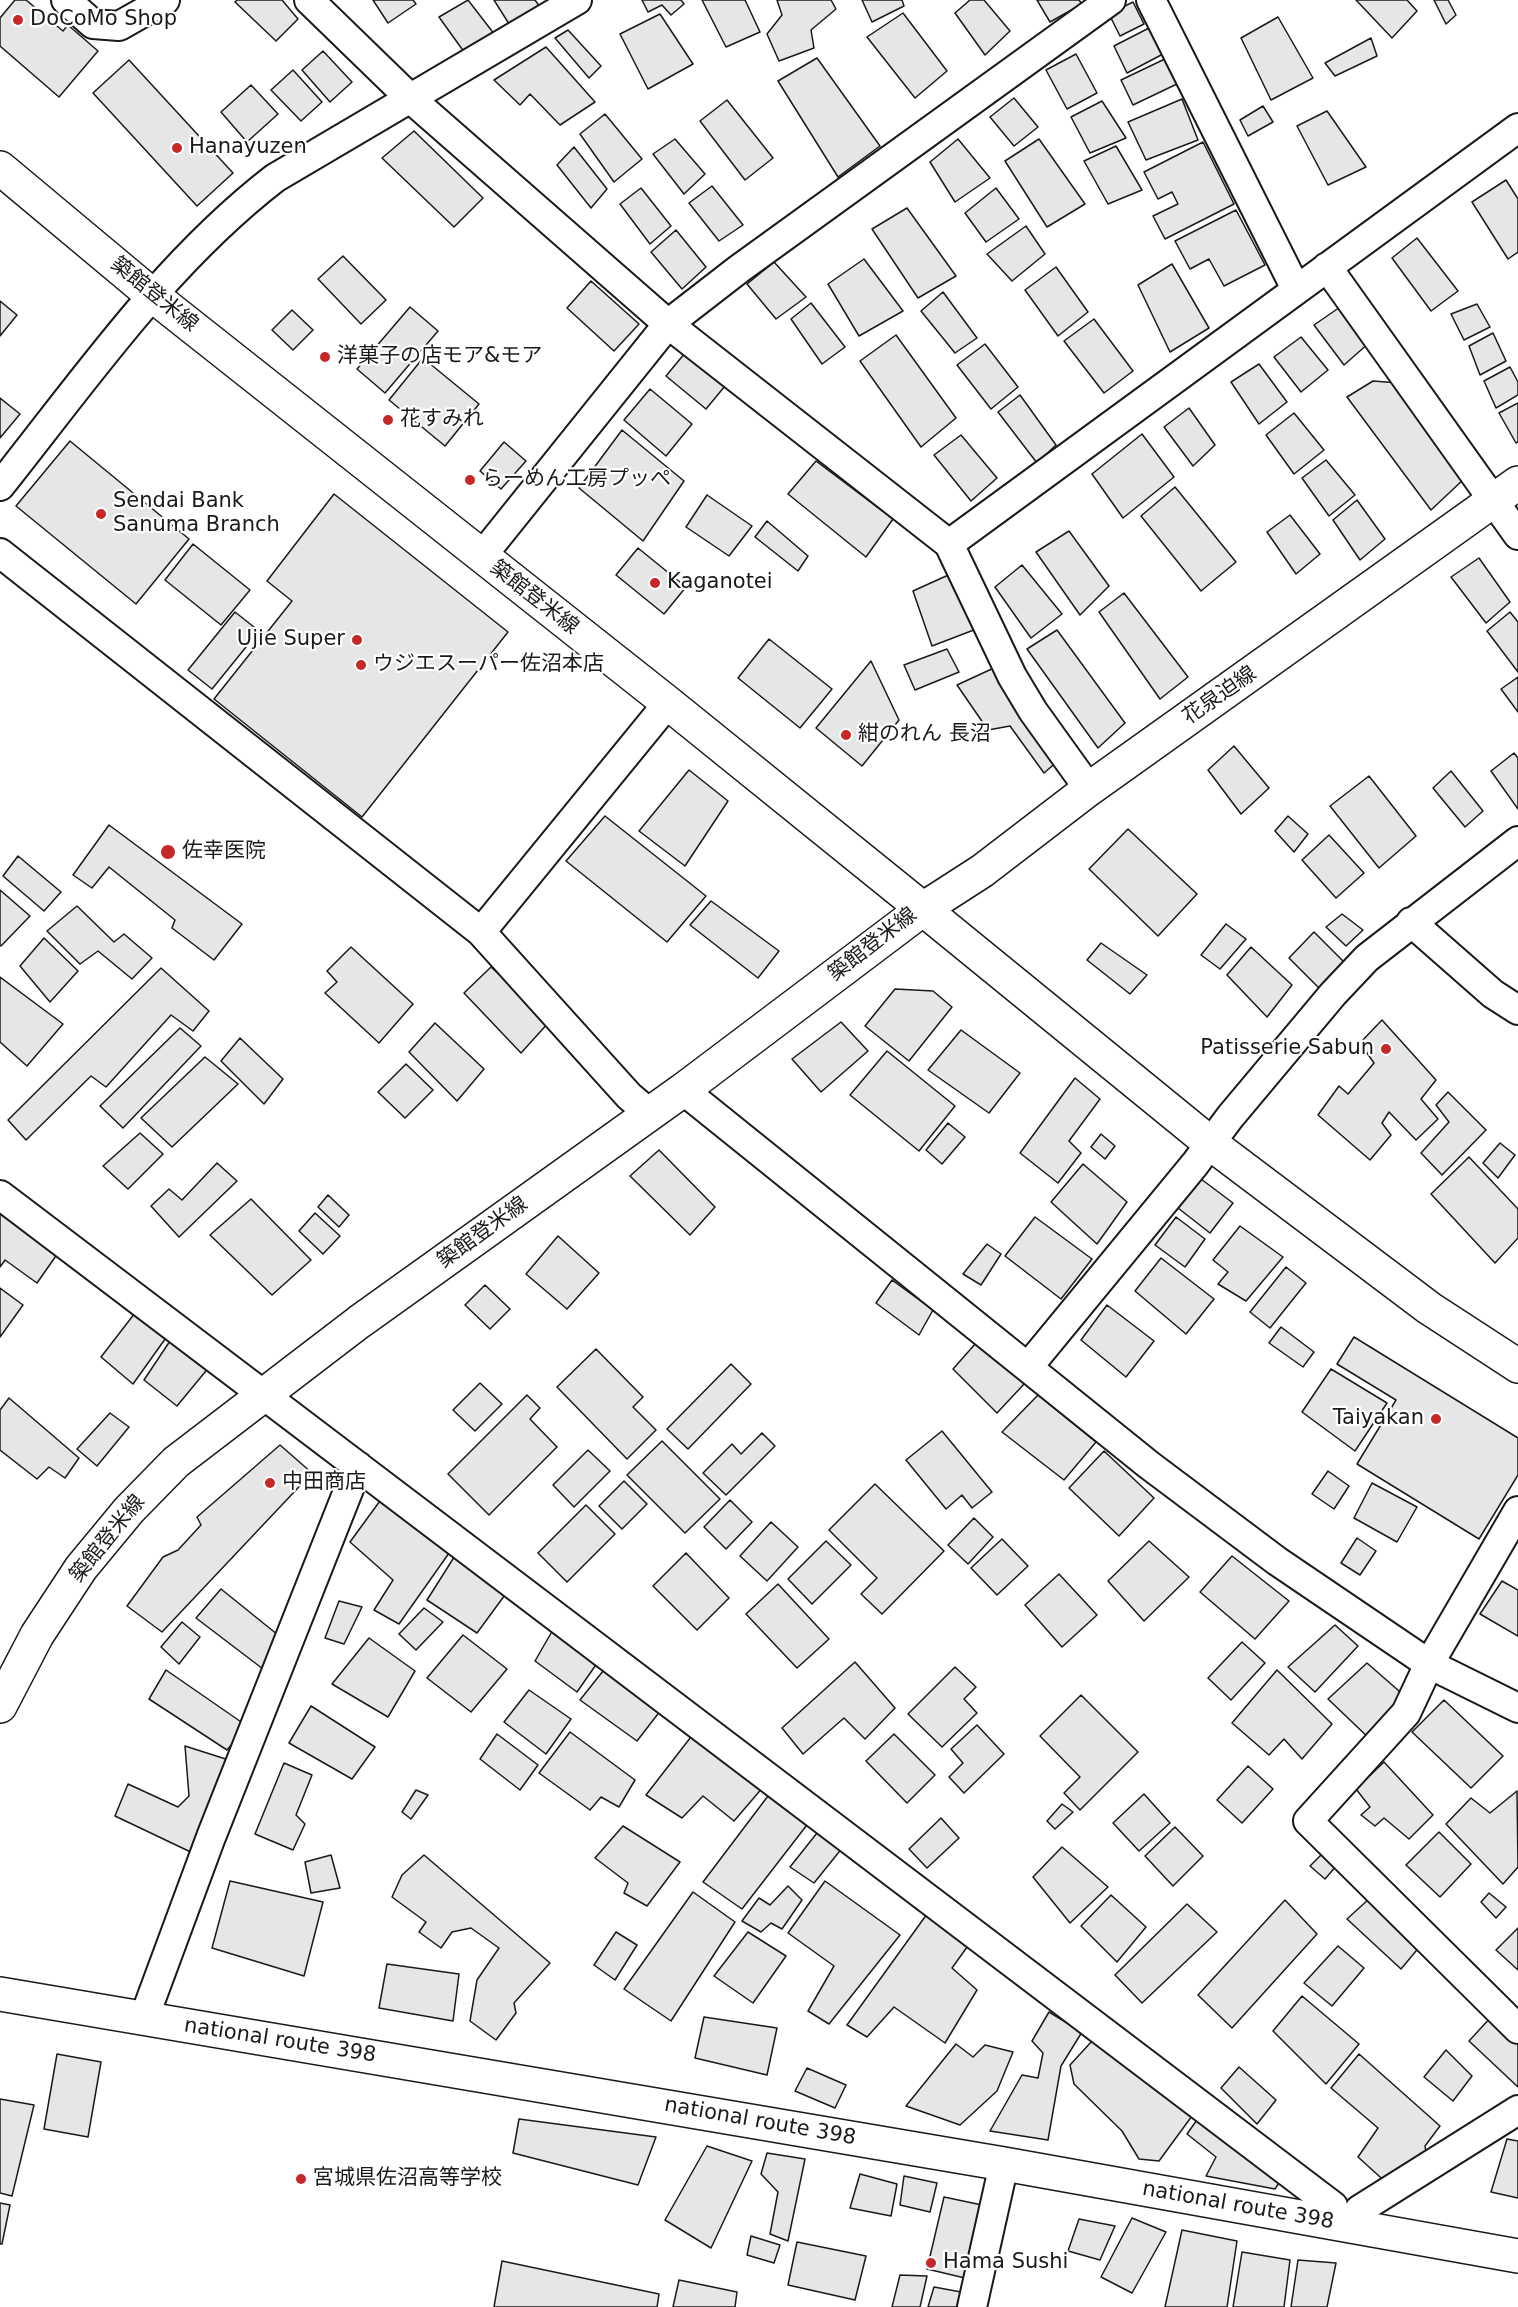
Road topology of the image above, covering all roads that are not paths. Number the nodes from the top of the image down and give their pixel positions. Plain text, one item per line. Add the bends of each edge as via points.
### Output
1 (66, 0) edge
2 (165, 0) edge
3 (309, 0) edge
4 (577, 0) edge
5 (1111, 0) edge
6 (1151, 0) edge
7 (411, 99) junction
8 (1518, 128) edge
9 (0, 168) edge
10 (1327, 267) junction
11 (1296, 289) junction
12 (152, 295) junction
13 (668, 324) junction
14 (0, 486) edge
15 (1506, 492) edge
16 (1518, 535) edge
17 (949, 544) junction
18 (0, 553) edge
19 (481, 557) junction
20 (668, 703) junction
21 (1089, 789) junction
22 (1518, 841) edge
23 (923, 909) junction
24 (1411, 922) junction
25 (481, 932) junction
26 (1518, 1010) edge
27 (683, 1090) junction
28 (649, 1113) junction
29 (1210, 1143) junction
30 (0, 1195) edge
31 (1518, 1366) edge
32 (1028, 1367) junction
33 (262, 1395) junction
34 (358, 1466) junction
35 (1518, 1510) edge
36 (1429, 1664) junction
37 (0, 1706) edge
38 (1518, 1708) edge
39 (0, 1994) edge
40 (144, 2018) junction
41 (1518, 2029) edge
42 (1518, 2110) edge
43 (1004, 2163) junction
44 (1345, 2225) junction
45 (1518, 2256) edge
46 (972, 2307) edge

1 - 2 street via 93,24 119,26
3 - 7 street
4 - 7 street
5 - 13 street
6 - 11 street
7 - 12 street via 275,178 207,236
7 - 13 street
8 - 10 street
9 - 12 main road, 築館登米線
10 - 11 street
10 - 15 street
11 - 17 street
12 - 14 street
12 - 19 main road, 築館登米線
13 - 17 street
13 - 19 street
15 - 16 street
15 - 21 main road, 花泉迫線
17 - 21 street via 1012,676
18 - 25 street
19 - 20 main road, 築館登米線
20 - 23 main road, 築館登米線
20 - 25 street
21 - 23 main road, 花泉迫線 via 982,871
22 - 24 street
23 - 27 main road, 築館登米線
23 - 29 main road
24 - 26 street via 1493,994
24 - 29 street via 1367,958 1333,994
25 - 28 street via 629,1096
27 - 28 main road, 築館登米線
27 - 32 street
28 - 33 main road, 築館登米線
29 - 31 main road via 1430,1308
29 - 32 street
30 - 33 street
32 - 36 street via 1277,1561
33 - 34 street
33 - 37 main road, 築館登米線 via 176,1462 129,1510 81,1568 37,1635
34 - 40 street via 211,1836
34 - 44 street via 1333,2206
35 - 36 street
36 - 38 street
36 - 41 street via 1406,1713 1308,1821
39 - 40 main road, national route 398
40 - 43 main road, national route 398
42 - 44 street via 1359,2210
43 - 44 main road, national route 398
43 - 46 street
44 - 45 main road, national route 398

